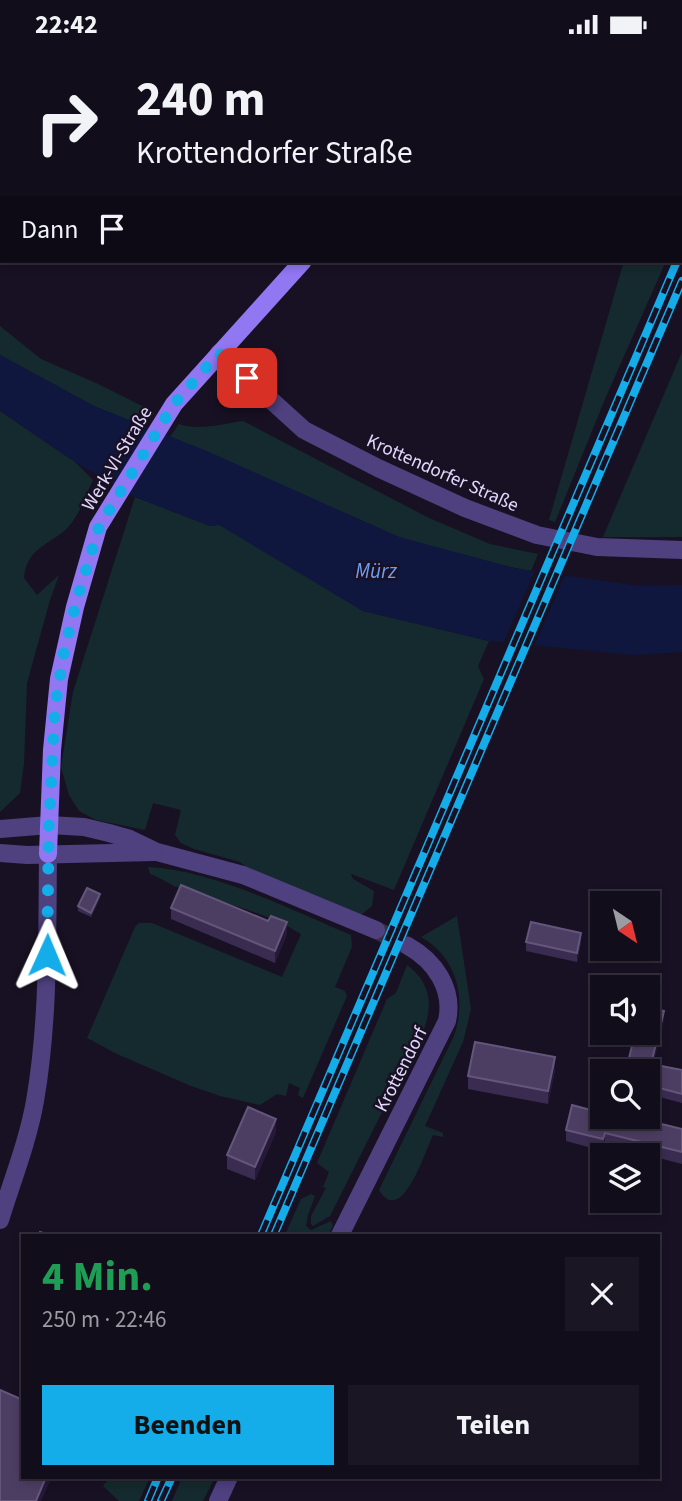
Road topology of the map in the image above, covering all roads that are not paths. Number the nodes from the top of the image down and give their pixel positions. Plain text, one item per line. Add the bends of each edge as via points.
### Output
1 (301, 263) edge
2 (219, 353) junction
3 (682, 550) edge
4 (49, 825) junction
5 (0, 829) edge
6 (157, 852) junction
7 (0, 853) edge
8 (48, 854) junction
9 (376, 930) tunnel mouth
10 (408, 946) tunnel mouth
11 (0, 1220) edge
12 (340, 1234) edge
13 (228, 1479) edge
14 (218, 1501) edge

1 - 2 main road, Werk-VI-Straße
2 - 3 street, Krottendorfer Straße via 304,430 465,508 537,535 597,547
2 - 4 main road, Werk-VI-Straße via 174,404 99,527 59,680
4 - 5 street
4 - 6 street via 109,833
4 - 8 main road, Werk-VI-Straße
6 - 8 street
6 - 9 street via 243,874
7 - 8 street
8 - 11 street, Werk-VI-Straße via 41,1061 31,1120
10 - 12 street, Krottendorf via 427,959 440,976 448,998 447,1021
13 - 14 street

